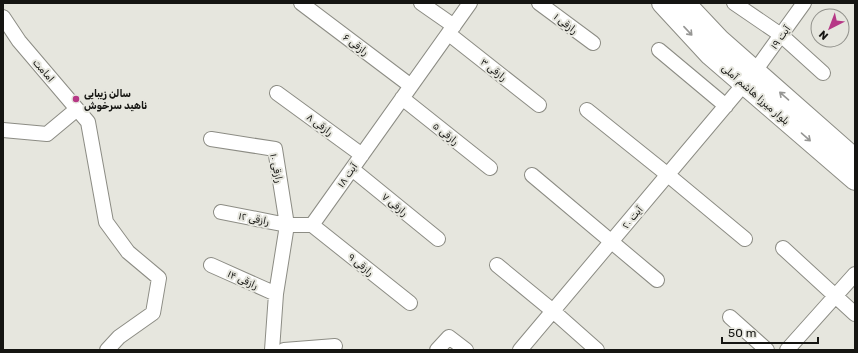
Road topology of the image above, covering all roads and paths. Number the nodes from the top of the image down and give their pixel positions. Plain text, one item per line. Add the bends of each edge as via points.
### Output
1 (301, 3) edge
2 (421, 3) edge
3 (470, 3) edge
4 (539, 3) edge
5 (662, 3) edge
6 (685, 3) edge
7 (734, 3) edge
8 (804, 3) edge
9 (3, 17) edge
10 (451, 30) junction
11 (781, 35) junction
12 (593, 44) dead end
13 (659, 50) dead end
14 (823, 72) dead end
15 (750, 78) junction
16 (411, 86) junction
17 (277, 93) dead end
18 (402, 98) junction
19 (539, 105) dead end
20 (726, 106) junction
21 (77, 109) junction
22 (587, 110) dead end
23 (3, 130) edge
24 (211, 139) dead end
25 (362, 154) junction
26 (843, 155) edge
27 (490, 168) dead end
28 (352, 169) junction
29 (532, 175) dead end
30 (668, 175) junction
31 (855, 180) edge
32 (221, 212) dead end
33 (287, 225) junction
34 (312, 225) junction
35 (438, 239) dead end
36 (745, 239) dead end
37 (612, 242) junction
38 (782, 248) dead end
39 (211, 265) dead end
40 (497, 265) dead end
41 (855, 274) edge
42 (657, 280) dead end
43 (276, 294) junction
44 (835, 296) junction
45 (410, 303) dead end
46 (553, 311) junction
47 (855, 314) edge
48 (730, 317) dead end
49 (336, 346) dead end
50 (107, 350) edge
51 (272, 350) edge
52 (284, 350) edge
53 (437, 350) edge
54 (466, 350) edge
55 (520, 350) edge
56 (597, 350) edge
57 (766, 350) edge
58 (787, 350) edge

1 - 16 street, رازقی ۶
2 - 10 street, رازقی ۳
3 - 10 street, آیت ۱۸
4 - 12 street, رازقی ۱
5 -> 15 main road, بلوار میرزا هاشم آملی via 710,55
6 - 15 main road, بلوار میرزا هاشم آملی via 720,40
7 - 11 street
8 - 11 street, آیت ۱۹
9 - 21 street, امامت via 19,41
10 - 16 street, آیت ۱۸
10 - 19 street, رازقی ۳
11 - 14 street
11 - 15 street, آیت ۱۹
13 - 20 street
15 - 20 street, آیت ۲۰
15 - 26 main road, بلوار میرزا هاشم آملی
16 - 18 street, آیت ۱۸
17 - 25 street, رازقی ۸
18 - 25 street, آیت ۱۸
18 - 27 street, رازقی ۵
20 - 30 street, آیت ۲۰
21 - 23 street via 47,134
21 - 50 street, امامت via 88,122 106,222 128,252 159,278 153,313 119,337
22 - 30 street
24 - 33 street, رازقی ۱۰ via 275,149
25 - 28 street, آیت ۱۸
26 - 31 main road, بلوار میرزا هاشم آملی
28 - 34 street, آیت ۱۸
28 - 35 street, رازقی ۷
29 - 37 street
30 - 36 street
30 - 37 street, آیت ۲۰
32 - 33 street, رازقی ۱۲
33 - 34 street
33 - 43 street
34 - 45 street, رازقی ۹
37 - 42 street
37 - 46 street, آیت ۲۰
38 - 44 street
39 - 43 street, رازقی ۱۴
40 - 46 street
41 - 44 street
43 - 51 street
44 - 47 street
44 - 58 street
46 - 55 street, آیت ۲۰
46 - 56 street
48 - 57 street
49 - 52 street
53 - 54 street via 449,337

